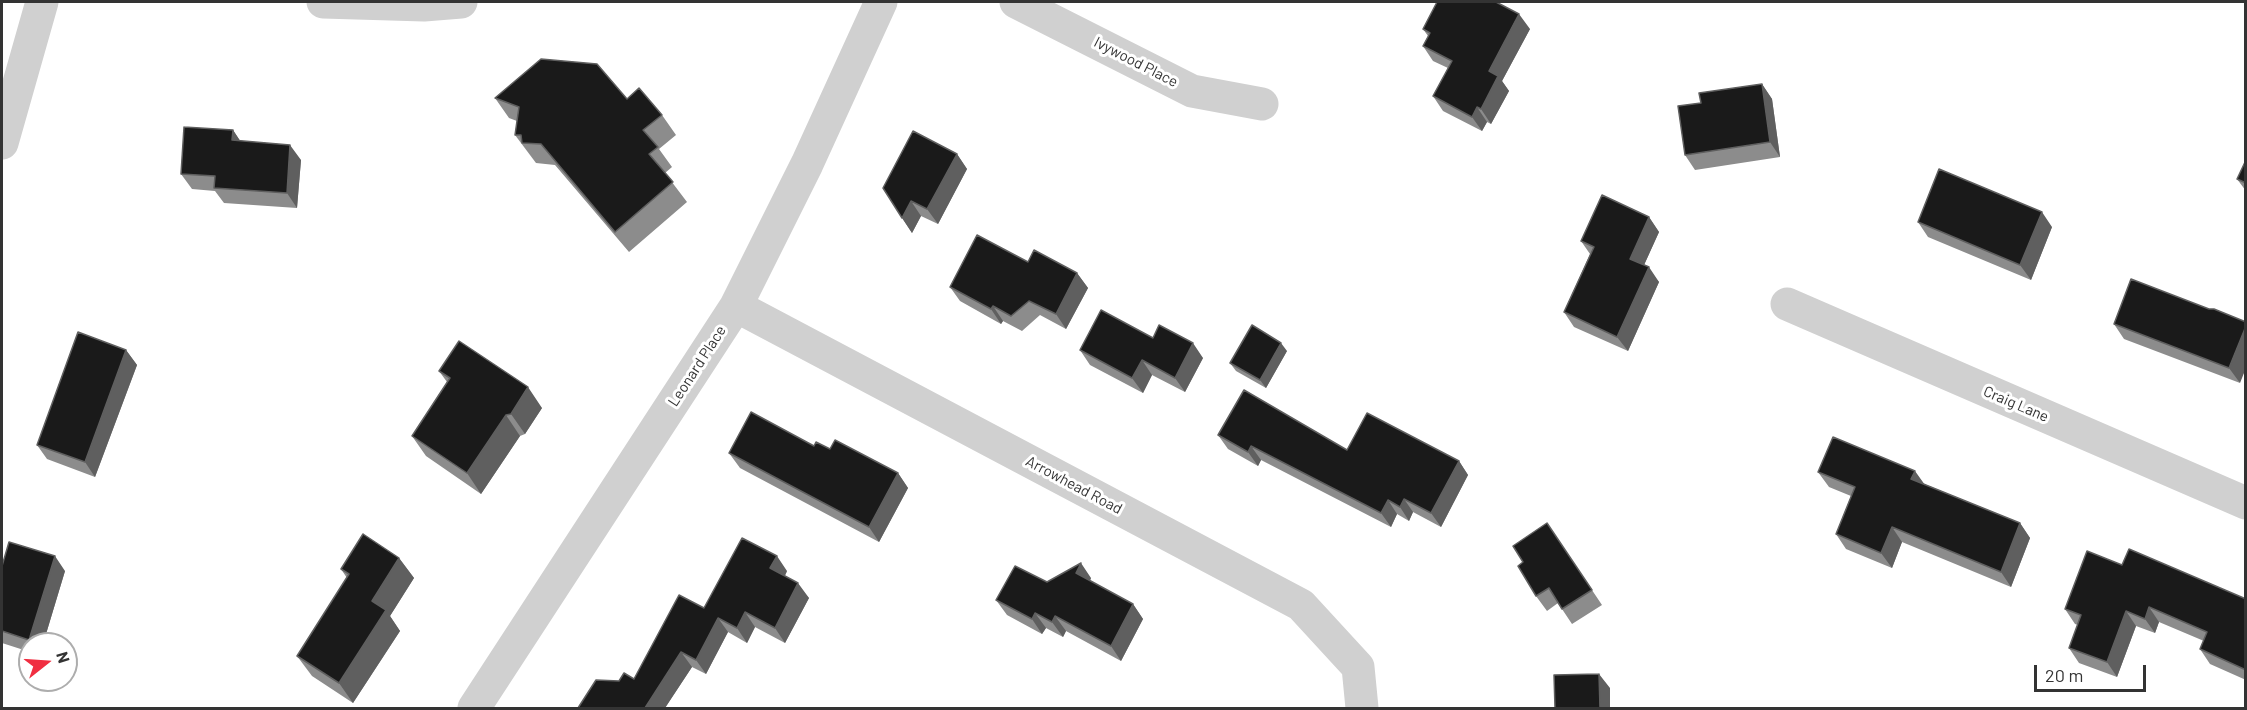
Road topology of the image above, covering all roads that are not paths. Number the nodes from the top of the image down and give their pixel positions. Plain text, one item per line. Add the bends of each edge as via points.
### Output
1 (42, 2) edge
2 (323, 2) edge
3 (460, 2) edge
4 (881, 2) edge
5 (1016, 2) edge
6 (1262, 104) dead end
7 (2, 143) edge
8 (1787, 304) dead end
9 (736, 306) junction
10 (2246, 503) edge
11 (474, 708) edge
12 (1362, 708) edge

1 - 7 street
2 - 3 street
4 - 9 street, Leonard Place
5 - 6 street, Ivywood Place via 1192,91
8 - 10 street, Craig Lane
9 - 11 street, Leonard Place
9 - 12 street, Arrowhead Road via 1301,605 1358,667

